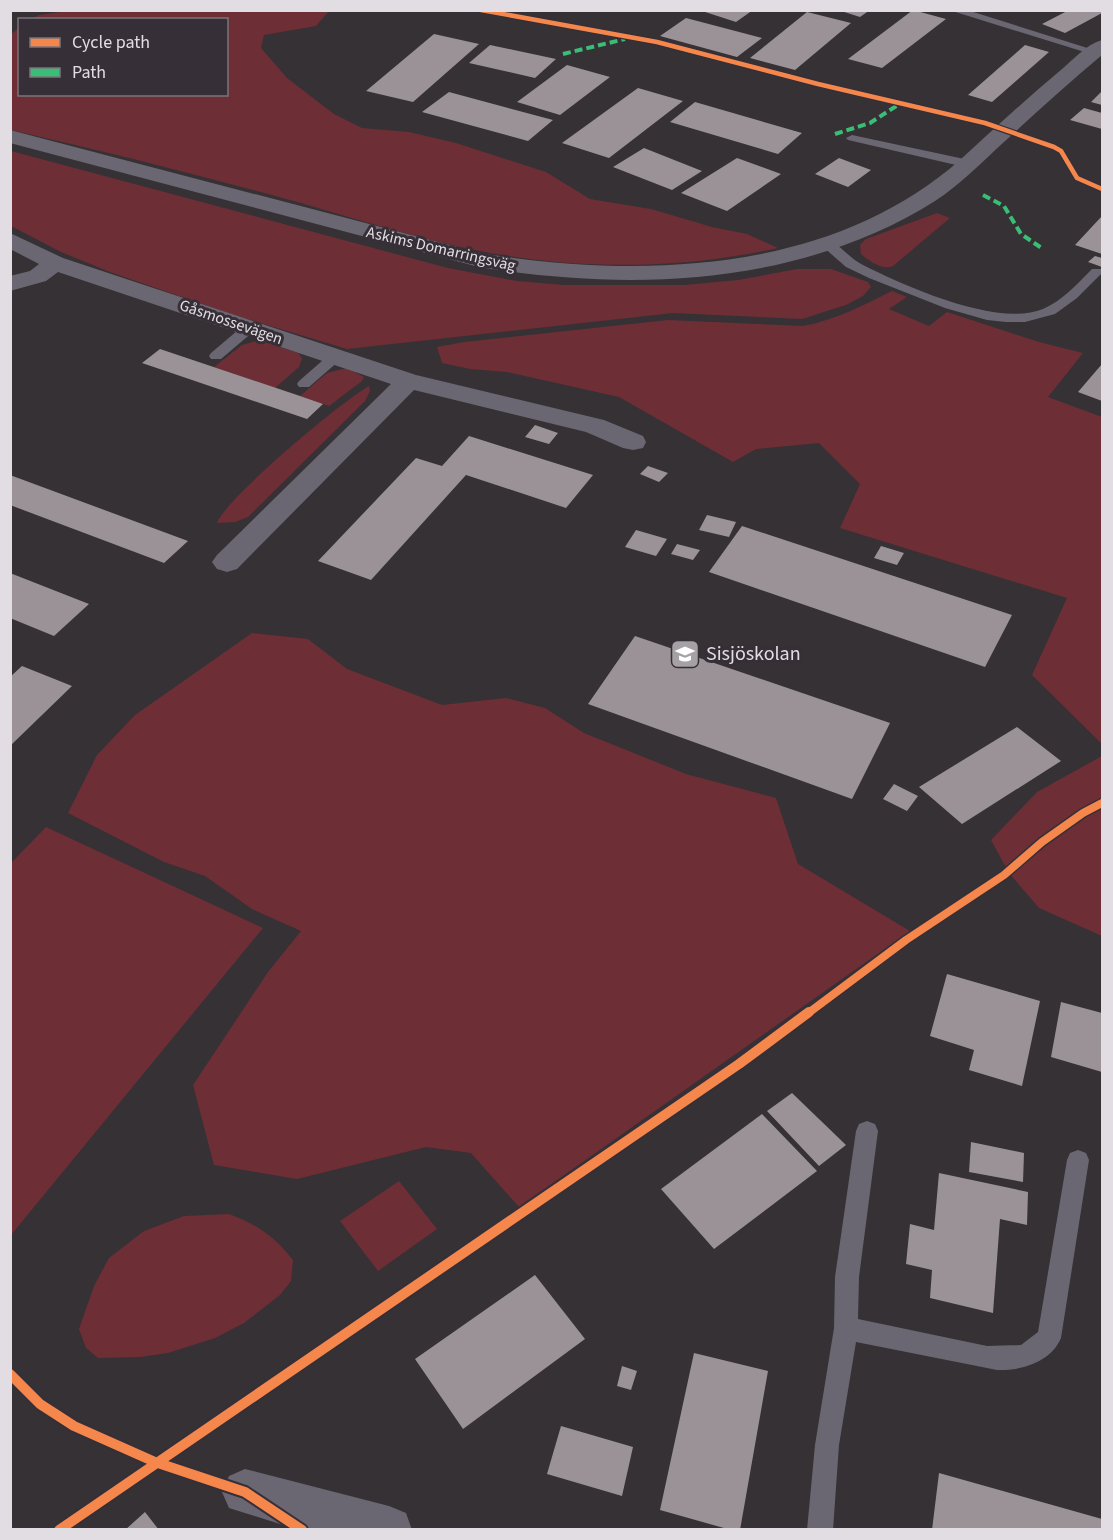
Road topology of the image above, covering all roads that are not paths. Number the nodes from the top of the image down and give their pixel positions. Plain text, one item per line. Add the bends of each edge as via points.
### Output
1 (954, 10) edge
2 (1099, 49) edge
3 (10, 136) edge
4 (852, 138) dead end
5 (969, 164) junction
6 (10, 240) edge
7 (826, 243) junction
8 (55, 263) junction
9 (1097, 272) dead end
10 (10, 284) edge
11 (249, 328) junction
12 (216, 356) dead end
13 (335, 357) junction
14 (408, 381) junction
15 (304, 384) dead end
16 (633, 442) dead end
17 (228, 562) dead end
18 (867, 1131) dead end
19 (1078, 1160) dead end
20 (846, 1328) junction
21 (245, 1492) dead end
22 (389, 1530) edge
23 (820, 1530) edge

1 - 2 lane
2 - 5 street, Askims Domarringsväg
3 - 7 street, Askims Domarringsväg via 479,260 527,269 596,274 675,271 757,261
4 - 5 lane
5 - 7 street, Askims Domarringsväg via 901,212
6 - 8 street, Gåsmossevägen
7 - 9 lane via 850,263 870,273 928,297 1007,318 1044,314
8 - 10 street via 38,276
8 - 11 street, Gåsmossevägen
11 - 12 lane
11 - 13 street, Gåsmossevägen
13 - 14 street, Gåsmossevägen
13 - 15 lane
14 - 16 street, Gåsmossevägen via 595,426
14 - 17 street
18 - 20 lane via 847,1277
19 - 20 lane via 1049,1338 1034,1353 1011,1359 987,1358
20 - 23 lane via 827,1445
21 - 22 street

